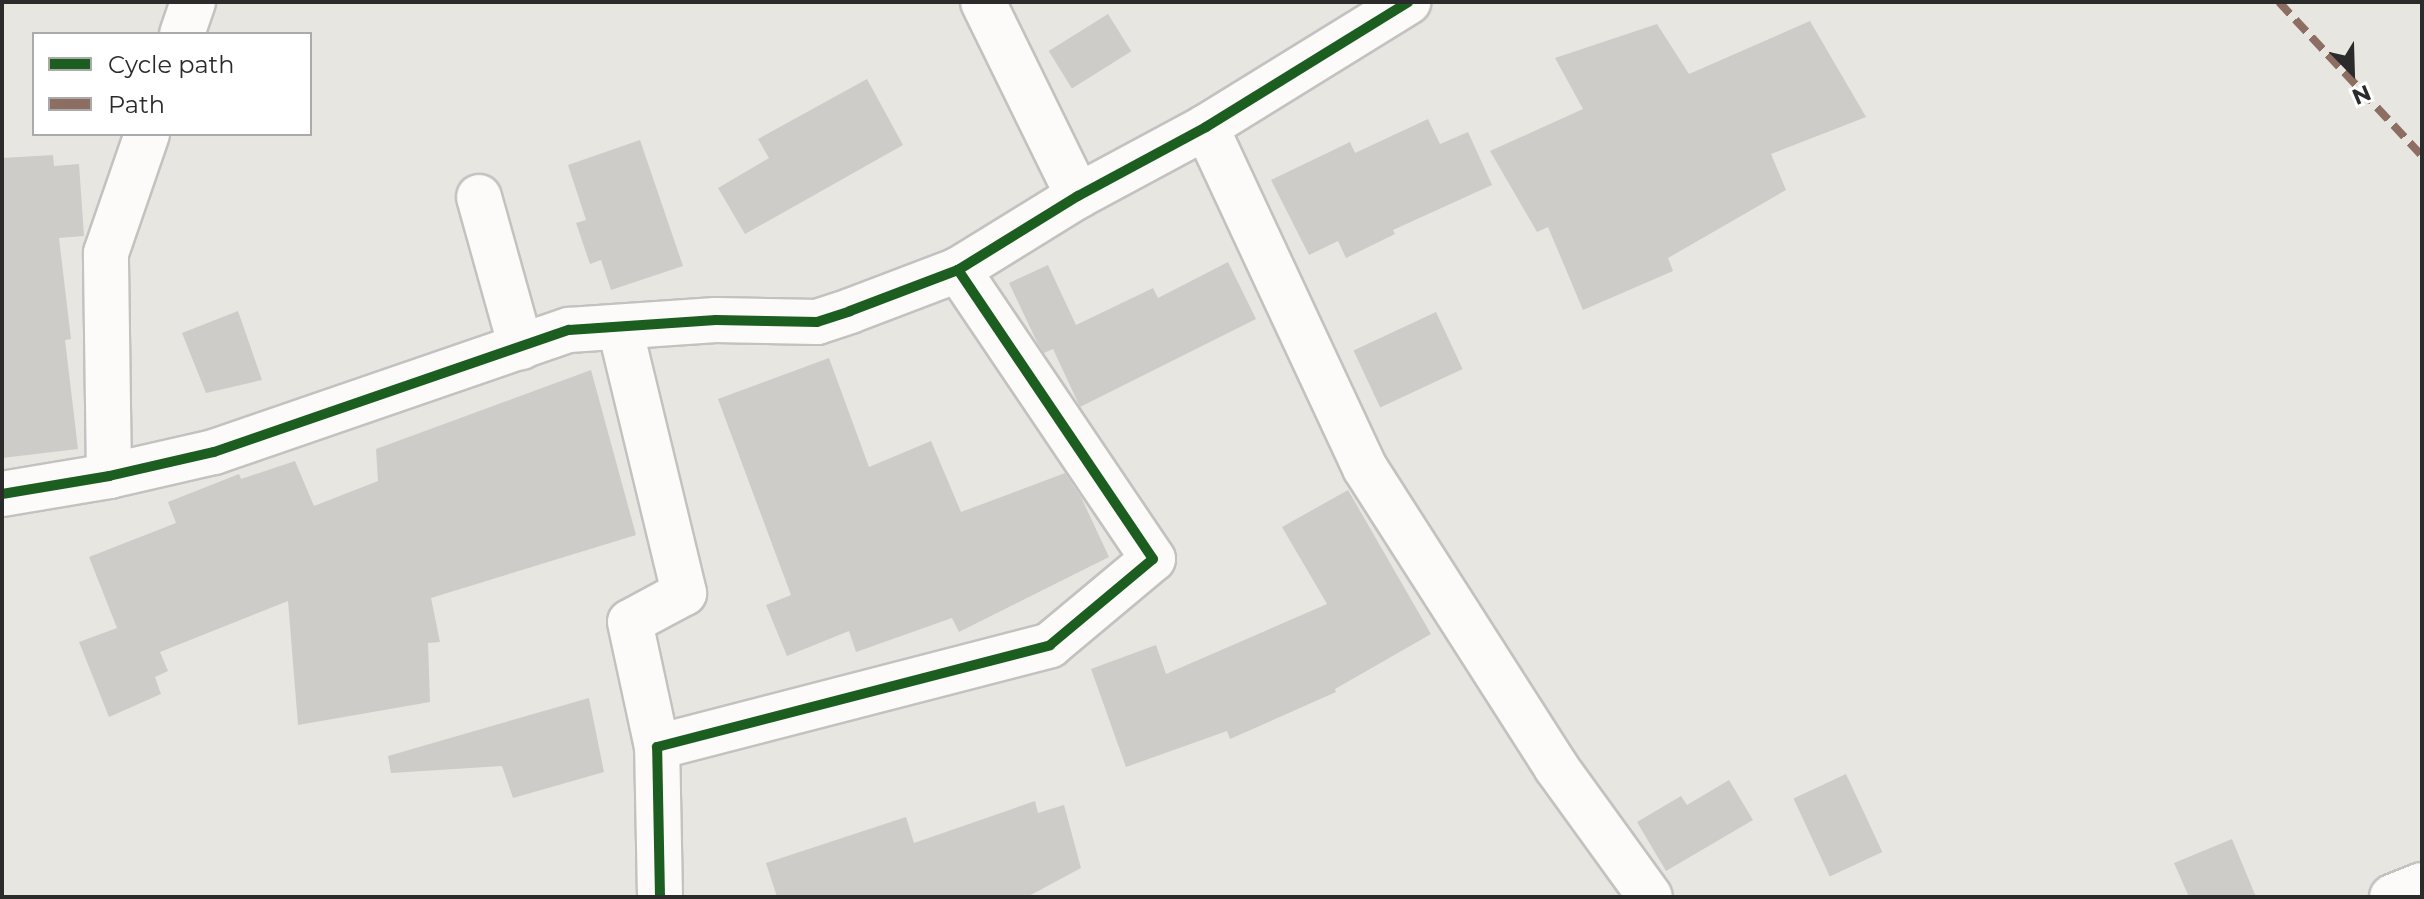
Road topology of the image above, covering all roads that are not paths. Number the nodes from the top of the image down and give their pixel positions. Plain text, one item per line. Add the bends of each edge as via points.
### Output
1 (193, 2) edge
2 (983, 2) edge
3 (1408, 2) edge
4 (183, 32) edge
5 (1206, 127) junction
6 (146, 136) edge
7 (1078, 196) junction
8 (479, 197) dead end
9 (958, 270) junction
10 (620, 328) junction
11 (521, 347) junction
12 (109, 476) junction
13 (2, 494) edge
14 (657, 747) junction
15 (2422, 885) edge
16 (660, 897) edge
17 (1650, 897) edge
18 (2392, 897) edge

1 - 4 street
2 - 7 street
3 - 5 street
5 - 7 street
5 - 17 street via 1365,468 1556,767
6 - 12 street via 106,253
7 - 9 street
8 - 11 street
9 - 10 street via 817,322 716,320
9 - 14 street via 1153,559 1050,645
10 - 11 street via 569,330
10 - 14 street via 684,593 630,622
11 - 12 street via 214,452
12 - 13 street
14 - 16 street
15 - 18 street

